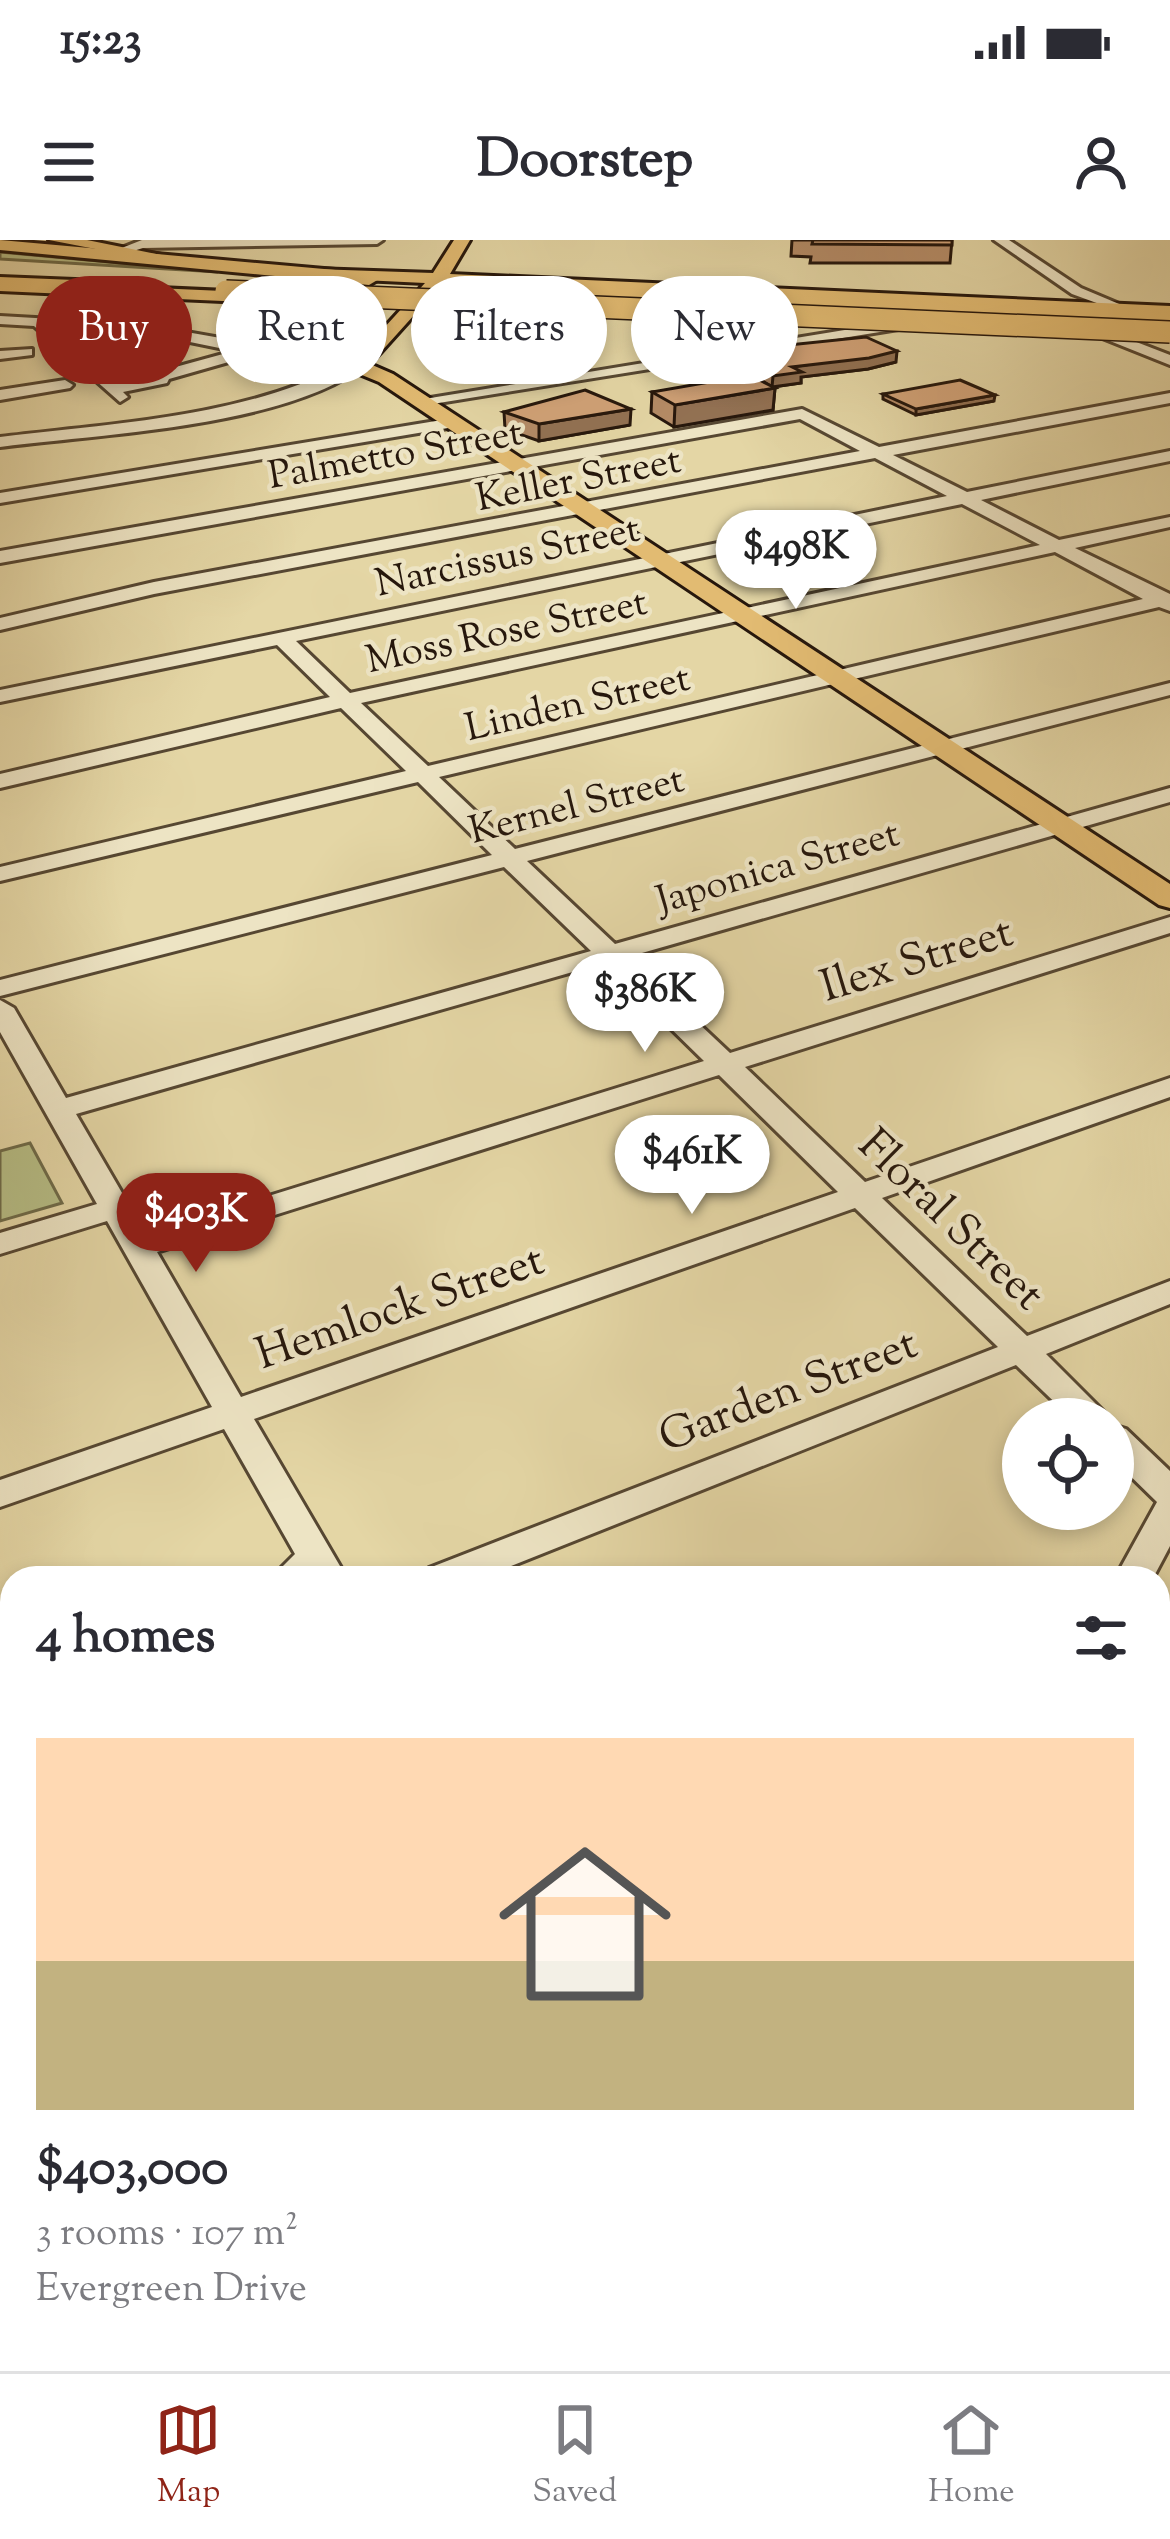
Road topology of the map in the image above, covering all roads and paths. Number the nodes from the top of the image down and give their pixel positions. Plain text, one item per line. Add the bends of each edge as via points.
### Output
1 (262, 240) edge
2 (376, 240) edge
3 (448, 240) edge
4 (462, 240) edge
5 (1000, 240) edge
6 (61, 241) edge
7 (0, 242) edge
8 (107, 252) junction
9 (0, 273) edge
10 (306, 276) edge
11 (430, 276) edge
12 (431, 276) edge
13 (216, 279) edge
14 (216, 285) edge
15 (607, 286) edge
16 (1080, 291) junction
17 (411, 298) edge
18 (387, 301) edge
19 (607, 301) edge
20 (607, 301) edge
21 (411, 303) edge
22 (405, 304) junction
23 (1039, 305) junction
24 (1124, 309) junction
25 (607, 310) edge
26 (813, 310) junction
27 (607, 313) edge
28 (0, 320) edge
29 (914, 322) junction
30 (387, 324) edge
31 (1170, 324) edge
32 (1095, 331) junction
33 (387, 335) edge
34 (216, 342) edge
35 (27, 352) dead end
36 (0, 356) edge
37 (1170, 360) edge
38 (387, 378) edge
39 (105, 384) edge
40 (149, 384) edge
41 (311, 384) edge
42 (65, 385) dead end
43 (0, 395) edge
44 (1170, 398) edge
45 (420, 401) junction
46 (454, 423) junction
47 (0, 442) edge
48 (879, 454) junction
49 (1170, 456) edge
50 (518, 464) junction
51 (0, 498) edge
52 (963, 498) junction
53 (584, 510) junction
54 (1170, 522) edge
55 (1059, 547) junction
56 (0, 557) edge
57 (659, 559) junction
58 (1168, 601) edge
59 (744, 615) junction
60 (0, 624) edge
61 (280, 637) junction
62 (836, 677) junction
63 (1170, 689) edge
64 (0, 696) edge
65 (345, 700) junction
66 (941, 747) junction
67 (423, 774) junction
68 (0, 781) edge
69 (1170, 795) edge
70 (1063, 825) junction
71 (509, 858) junction
72 (0, 874) edge
73 (1170, 898) edge
74 (1170, 925) edge
75 (610, 953) junction
76 (0, 988) edge
77 (0, 1009) edge
78 (724, 1064) junction
79 (1170, 1087) edge
80 (59, 1108) junction
81 (860, 1195) junction
82 (116, 1208) junction
83 (0, 1244) edge
84 (140, 1247) junction
85 (1170, 1292) edge
86 (1022, 1350) junction
87 (1072, 1398) edge
88 (236, 1412) junction
89 (1134, 1458) edge
90 (1170, 1493) edge
91 (0, 1494) edge
92 (1170, 1512) edge
93 (310, 1566) edge
94 (473, 1566) edge
95 (1141, 1566) edge

1 - 6 street
2 - 8 street via 142,244
3 - 11 main road
4 - 12 main road
5 - 16 street
6 - 8 main road
7 - 8 highway
8 - 10 highway
9 - 13 highway
9 - 14 highway
9 - 31 highway, bridge via 61,285
15 - 23 main road
16 - 23 street
16 - 24 street
17 - 22 main road
18 - 22 main road
19 - 26 highway
20 - 31 highway
21 - 22 main road
22 - 30 main road
22 - 33 main road
23 - 24 main road
24 - 31 main road
25 - 26 highway
26 - 31 highway
27 - 29 main road
28 - 34 street via 142,328
29 - 32 main road
29 - 45 street
31 - 32 main road
32 - 37 street
35 - 36 street
38 - 45 main road
39 - 40 street via 116,394
41 - 47 street via 221,410
42 - 43 street
44 - 48 street, Keller Street
45 - 46 main road
46 - 50 main road
46 - 51 street
48 - 50 street, Palmetto Street via 802,413
48 - 52 street
48 - 53 street, Keller Street
49 - 52 street, Narcissus Street
50 - 53 main road
50 - 56 street, Palmetto Street
52 - 55 street
52 - 57 street, Narcissus Street
53 - 57 main road
53 - 60 street, Keller Street via 197,579
54 - 55 street, Moss Rose Street
55 - 58 street
55 - 59 street, Moss Rose Street
57 - 59 main road
57 - 61 street, Narcissus Street
58 - 62 street, Linden Street
59 - 62 main road
59 - 65 street, Moss Rose Street
61 - 64 street, Narcissus Street
61 - 65 street, Floral Street
62 - 66 main road
62 - 67 street, Linden Street
63 - 66 street, Kernel Street
65 - 67 street, Floral Street
65 - 68 street, Moss Rose Street
66 - 70 main road
66 - 71 street, Kernel Street
67 - 71 street, Floral Street
67 - 72 street, Linden Street
69 - 70 street, Japonica Street
70 - 73 main road
70 - 75 street, Japonica Street
71 - 75 street, Floral Street
71 - 76 street, Kernel Street
74 - 78 street, Ilex Street
75 - 78 street, Floral Street
75 - 80 street, Japonica Street
77 - 80 street
78 - 81 street, Floral Street
78 - 84 street, Ilex Street
79 - 81 street, Hemlock Street
80 - 82 street
81 - 86 street, Floral Street
81 - 88 street, Hemlock Street
82 - 83 street
82 - 84 street
84 - 88 street
85 - 86 street, Garden Street
86 - 87 street, Floral Street
86 - 94 street, Garden Street
88 - 91 street, Hemlock Street
88 - 93 street
89 - 90 street
92 - 95 street

